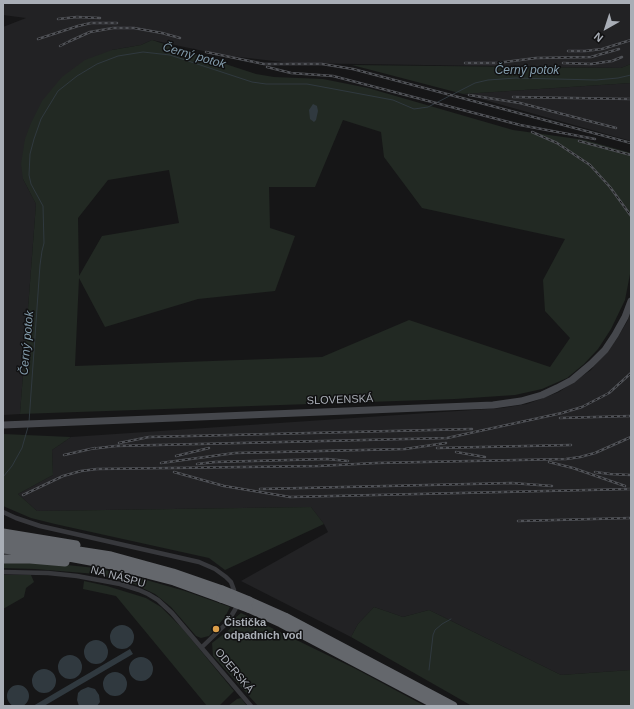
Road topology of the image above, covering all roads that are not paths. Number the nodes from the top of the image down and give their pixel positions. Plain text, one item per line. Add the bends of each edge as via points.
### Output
1 (631, 301) edge
2 (3, 425) edge
3 (3, 512) edge
4 (3, 533) edge
5 (3, 542) edge
6 (3, 549) edge
7 (3, 559) edge
8 (3, 572) edge
9 (174, 581) junction
10 (200, 581) junction
11 (234, 590) dead end
12 (222, 594) junction
13 (248, 604) junction
14 (236, 608) dead end
15 (202, 647) junction
16 (252, 706) edge
17 (438, 706) edge
18 (453, 706) edge

1 - 2 street, SLOVENSKÁ via 615,335 591,364 572,380 557,388 521,401 493,405
3 - 11 street via 36,525 199,562 226,577
4 - 10 highway via 122,554 188,574
5 - 10 highway via 111,556
6 - 9 highway via 58,555 112,565
7 - 9 highway via 88,563
8 - 15 street, NA NÁSPU via 77,576 139,590 168,609
9 - 12 highway
10 - 12 highway
12 - 13 highway, bridge
13 - 17 highway
13 - 18 highway via 298,623
14 - 15 street via 227,623
15 - 16 street, ODERSKÁ

